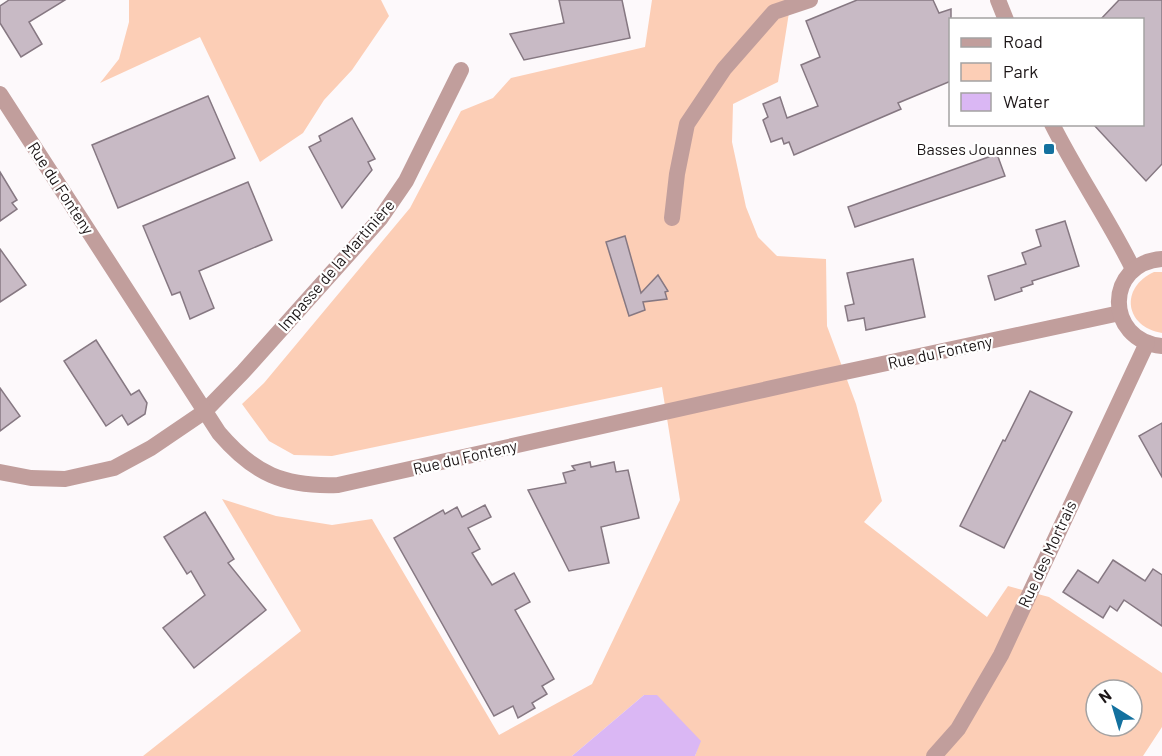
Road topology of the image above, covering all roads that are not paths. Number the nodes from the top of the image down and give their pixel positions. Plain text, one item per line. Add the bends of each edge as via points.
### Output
1 (810, 0) edge
2 (998, 0) edge
3 (1005, 18) edge
4 (461, 70) dead end
5 (0, 94) edge
6 (1053, 126) edge
7 (672, 218) dead end
8 (1162, 259) edge
9 (1133, 269) junction
10 (1120, 314) junction
11 (1155, 345) edge
12 (204, 412) junction
13 (0, 472) edge
14 (934, 756) edge

1 - 7 street via 774,12 724,69 687,124
2 - 3 street
4 - 12 street, Impasse de la Martinière via 406,181 380,219
5 - 12 street, Rue du Fonteny
6 - 9 street
8 - 9 street
9 - 10 street via 1120,290
10 - 11 street via 1130,332
10 - 12 street, Rue du Fonteny via 338,485 312,486 281,480 251,465 232,449
11 - 14 street, Rue des Mortrais via 1001,655 958,729
12 - 13 street, Impasse de la Martinière via 114,468 65,479

